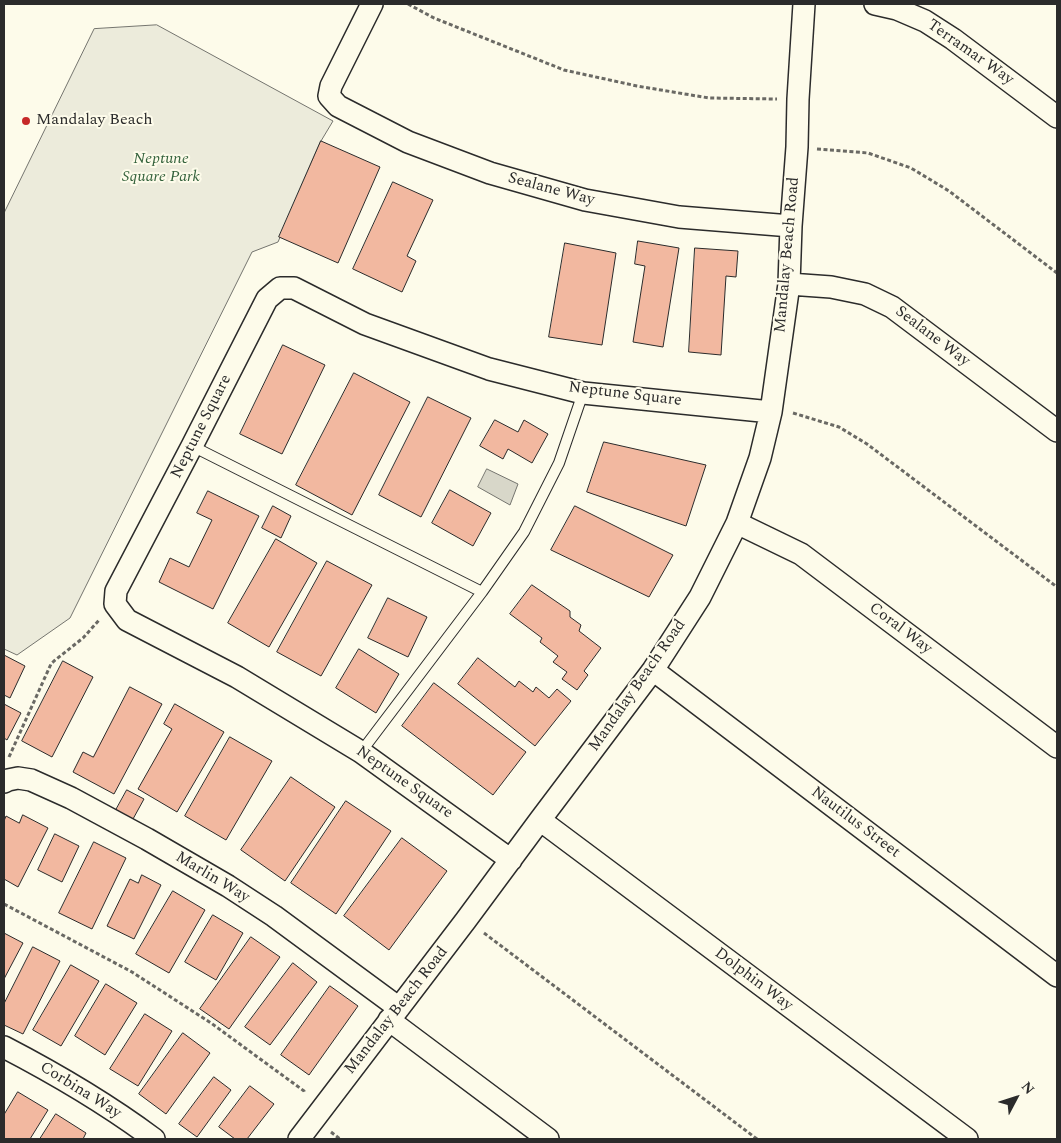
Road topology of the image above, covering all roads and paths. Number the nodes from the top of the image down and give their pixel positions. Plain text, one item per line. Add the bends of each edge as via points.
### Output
1 (372, 4) edge
2 (408, 4) edge
3 (804, 4) edge
4 (875, 4) edge
5 (798, 99) junction
6 (1057, 117) edge
7 (797, 147) junction
8 (791, 226) junction
9 (1057, 273) edge
10 (789, 284) junction
11 (582, 393) junction
12 (771, 412) junction
13 (1057, 431) edge
14 (192, 446) junction
15 (737, 523) junction
16 (1057, 588) edge
17 (482, 592) junction
18 (115, 604) junction
19 (653, 670) junction
20 (1057, 747) edge
21 (361, 752) junction
22 (6, 781) edge
23 (540, 820) junction
24 (511, 860) junction
25 (4, 904) edge
26 (466, 920) junction
27 (1057, 976) edge
28 (394, 1014) junction
29 (4, 1047) edge
30 (318, 1114) junction
31 (154, 1139) edge
32 (299, 1139) edge
33 (340, 1139) edge
34 (548, 1139) edge
35 (757, 1139) edge
36 (966, 1139) edge

1 - 8 street, Sealane Way via 331,86 329,96 338,106 408,142 490,173 585,200 679,217
2 - 5 path via 434,18 564,70 709,98
3 - 5 street, Mandalay Beach Road
4 - 6 street, Terramar Way via 925,21 953,38
5 - 7 street, Mandalay Beach Road
7 - 8 street, Mandalay Beach Road
7 - 9 path via 868,153 911,168 950,191
8 - 10 street, Mandalay Beach Road
10 - 12 street, Mandalay Beach Road
10 - 13 street, Sealane Way via 831,287 865,294 892,307
11 - 12 street, Neptune Square
11 - 14 street, Neptune Square via 489,368 365,324 294,288 280,288 267,299
11 - 17 lane via 559,463 533,515
12 - 15 street, Mandalay Beach Road via 760,458
12 - 16 path via 796,413 839,427
14 - 17 lane
14 - 18 street, Neptune Square via 116,591
15 - 19 street, Mandalay Beach Road via 700,597
15 - 20 street, Coral Way via 801,554
17 - 21 lane
18 - 21 street, Neptune Square via 127,620 237,677
18 - 22 path via 51,664 7,761
19 - 23 street, Mandalay Beach Road
19 - 27 street, Nautilus Street
21 - 24 street, Neptune Square
22 - 28 street, Marlin Way via 18,778 31,780 71,798 220,882 274,916
23 - 24 street, Mandalay Beach Road
23 - 36 street, Dolphin Way
24 - 26 street, Mandalay Beach Road
25 - 30 path via 132,972 211,1023 304,1091
26 - 28 street, Mandalay Beach Road
26 - 35 path
28 - 30 street, Mandalay Beach Road
28 - 34 street, Marlin Way
29 - 31 street, Corbina Way via 93,1098
30 - 32 street, Mandalay Beach Road
30 - 33 path

